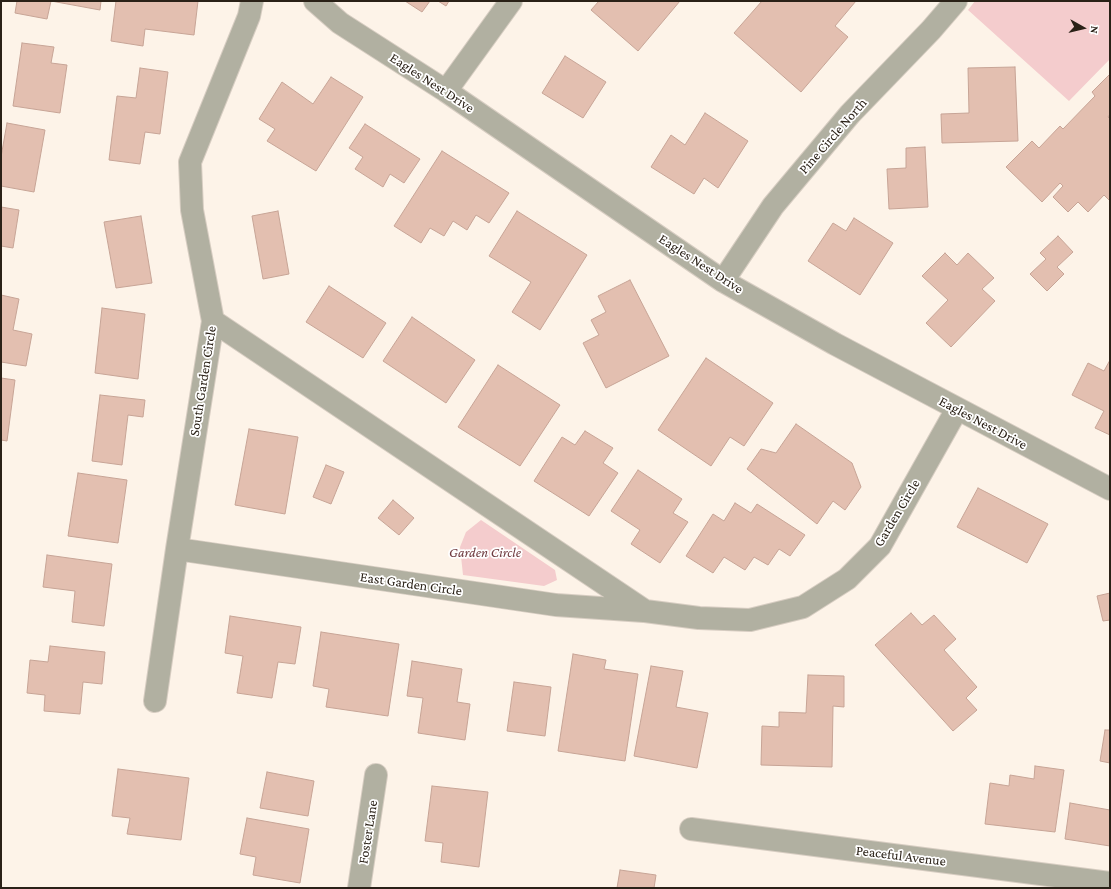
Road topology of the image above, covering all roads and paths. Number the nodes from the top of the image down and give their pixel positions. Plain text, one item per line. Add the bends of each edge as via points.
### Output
1 (252, 1) edge
2 (315, 1) edge
3 (511, 1) edge
4 (956, 1) edge
5 (446, 91) junction
6 (723, 281) junction
7 (213, 321) junction
8 (957, 409) junction
9 (1110, 489) edge
10 (177, 549) junction
11 (646, 611) junction
12 (155, 701) dead end
13 (376, 775) dead end
14 (691, 829) dead end
15 (1110, 883) edge
16 (359, 888) edge

1 - 7 street, South Garden Circle via 249,16 190,162 192,210
2 - 5 street, Eagles Nest Drive via 340,23
3 - 5 street
4 - 6 street, Pine Circle North via 850,114 772,206
5 - 6 street, Eagles Nest Drive
6 - 8 street, Eagles Nest Drive via 834,344
7 - 10 street, South Garden Circle
7 - 11 street, Garden Circle
8 - 9 street, Eagles Nest Drive
8 - 11 street, Garden Circle via 880,546 847,578 803,607 750,620 699,618
10 - 11 street, East Garden Circle via 556,605
10 - 12 street, South Garden Circle
13 - 16 street, Foster Lane
14 - 15 street, Peaceful Avenue

